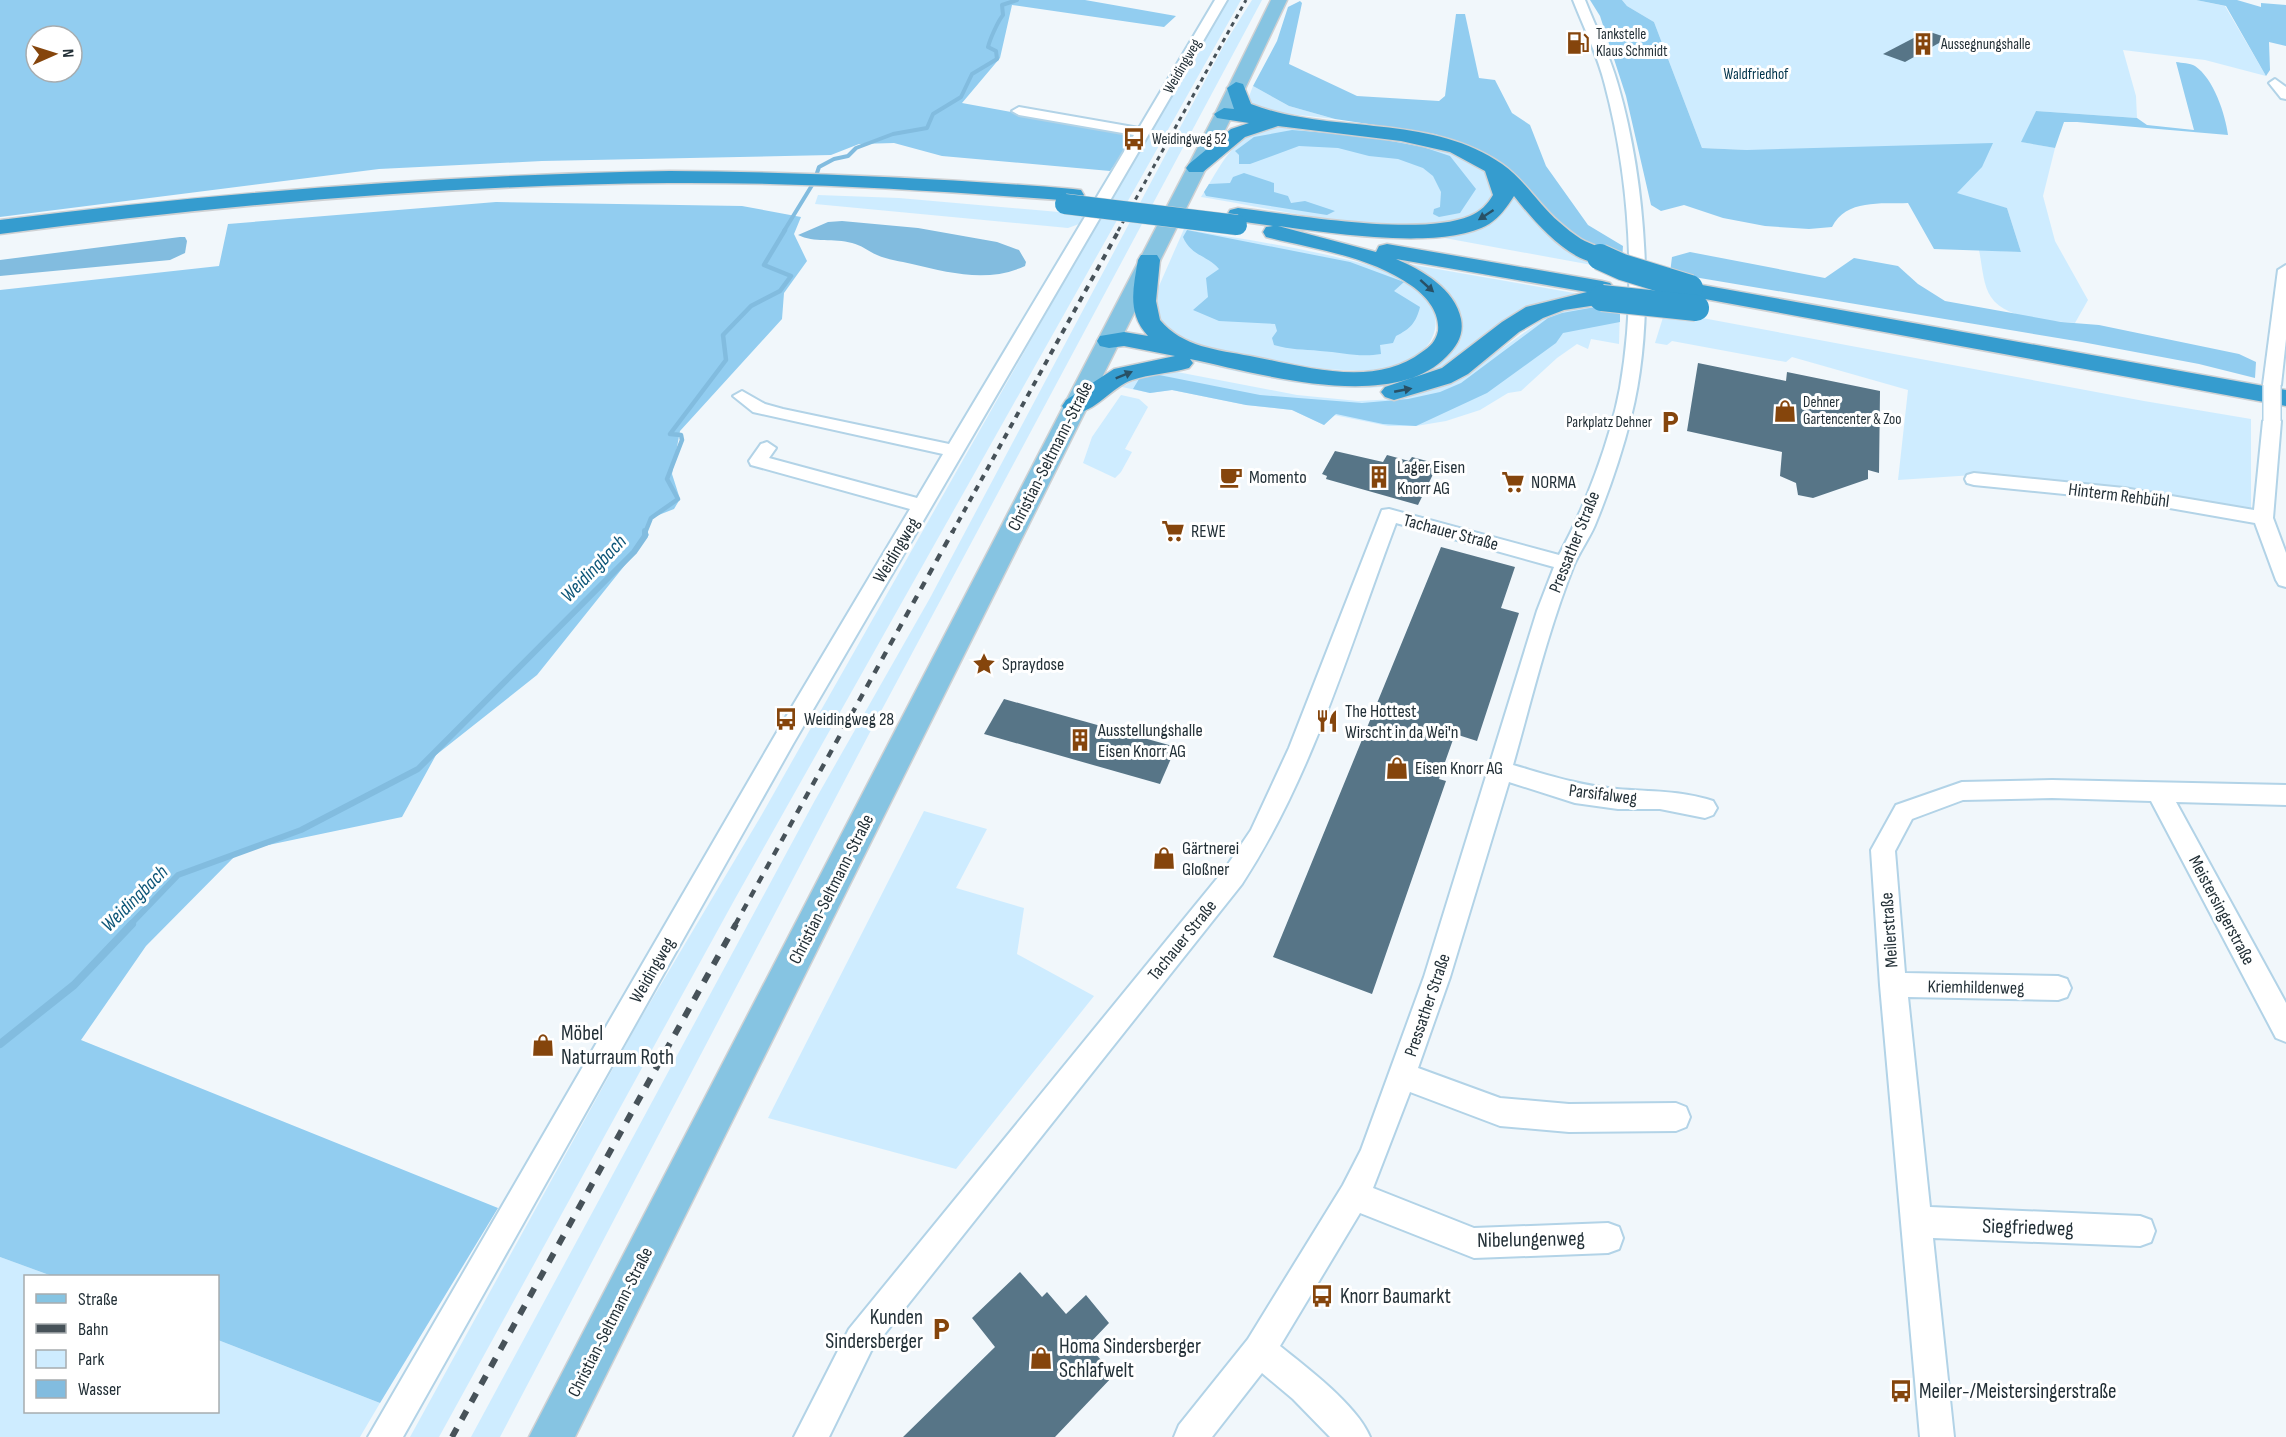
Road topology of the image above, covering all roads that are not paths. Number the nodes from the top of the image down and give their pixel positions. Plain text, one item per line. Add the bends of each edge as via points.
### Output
1 (1221, 0) edge
2 (1279, 0) edge
3 (1579, 0) edge
4 (2275, 82) dead end
5 (1236, 88) junction
6 (2286, 95) edge
7 (1019, 111) dead end
8 (1224, 114) junction
9 (1276, 121) junction
10 (1144, 133) junction
11 (1493, 166) junction
12 (1196, 168) junction
13 (769, 182) junction
14 (1270, 225) junction
15 (0, 227) edge
16 (0, 237) edge
17 (1149, 260) junction
18 (2286, 270) edge
19 (1601, 279) junction
20 (1697, 297) junction
21 (1109, 340) junction
22 (1190, 358) junction
23 (2279, 391) edge
24 (742, 396) dead end
25 (1075, 406) junction
26 (2279, 418) edge
27 (767, 448) dead end
28 (956, 451) junction
29 (1974, 479) dead end
30 (923, 506) junction
31 (2263, 518) junction
32 (1564, 563) junction
33 (2286, 579) edge
34 (1502, 771) junction
35 (2158, 791) junction
36 (2286, 795) edge
37 (1706, 808) dead end
38 (1893, 985) junction
39 (2058, 988) dead end
40 (2286, 1029) edge
41 (1403, 1076) junction
42 (1676, 1117) dead end
43 (1354, 1196) junction
44 (1916, 1222) junction
45 (2140, 1231) dead end
46 (1608, 1238) dead end
47 (1259, 1350) junction
48 (560, 1428) edge
49 (384, 1437) edge
50 (811, 1437) edge
51 (1191, 1437) edge
52 (1353, 1437) edge
53 (1937, 1437) edge

1 - 10 street, Weidingweg
2 - 5 main road, Christian-Seltmann-Straße
3 - 32 street, Pressather Straße via 1611,82 1628,156 1638,286 1629,387 1622,419 1585,525
4 - 6 street
5 - 8 main road, Christian-Seltmann-Straße
5 - 9 highway via 1243,108
7 - 10 street
8 - 9 highway
8 - 12 main road, Christian-Seltmann-Straße
9 - 11 highway via 1436,142
9 - 12 highway via 1238,133
10 - 28 street, Weidingweg
11 -> 14 highway via 1504,195 1494,211 1477,221 1419,231
11 - 19 highway via 1515,184 1549,225 1572,243
12 - 17 main road, Christian-Seltmann-Straße
13 - 14 highway, bridge via 1069,199
13 - 15 highway via 584,177 395,185 272,194
13 - 16 highway via 391,196 213,210
14 - 19 highway
14 -> 22 highway via 1414,275 1445,305 1449,339 1438,353 1414,368 1361,379 1323,378
17 - 21 main road, Christian-Seltmann-Straße
17 - 22 highway via 1143,309 1146,321
18 - 23 street
19 - 20 highway, bridge
19 - 20 highway, bridge via 1622,267
22 -> 19 highway via 1306,390 1390,392 1442,379 1524,318 1577,300
20 - 23 highway
20 - 26 highway via 1742,313
21 - 22 highway via 1121,348
21 - 25 main road, Christian-Seltmann-Straße
25 -> 22 highway via 1123,374
23 - 26 street, bridge
24 - 28 street via 759,408 782,414
25 - 48 main road, Christian-Seltmann-Straße
26 - 31 street
27 - 30 street, Weidingweg via 758,460
28 - 30 street, Weidingweg
29 - 31 street, Hinterm Rehbühl via 2124,494
30 - 49 street, Weidingweg via 774,756
31 - 33 street
32 - 34 street, Pressather Straße via 1531,661
32 - 50 street, Tachauer Straße via 1389,515 1300,748 1260,836 1233,877 860,1340
34 - 37 street, Parsifalweg via 1575,793
34 - 41 street, Pressather Straße
35 - 36 street, Meilerstraße
35 - 38 street, Meilerstraße via 1962,791 1905,812 1883,850
35 - 40 street, Meistersingerstraße
38 - 39 street, Kriemhildenweg
38 - 44 street, Meilerstraße
41 - 42 street, Pressather Straße via 1500,1112 1569,1118
41 - 43 street, Pressather Straße
43 - 46 street, Nibelungenweg via 1474,1243
43 - 47 street, Pressather Straße
44 - 45 street, Siegfriedweg
44 - 53 street, Meilerstraße
47 - 51 street, Pressather Straße
47 - 52 street via 1305,1387

